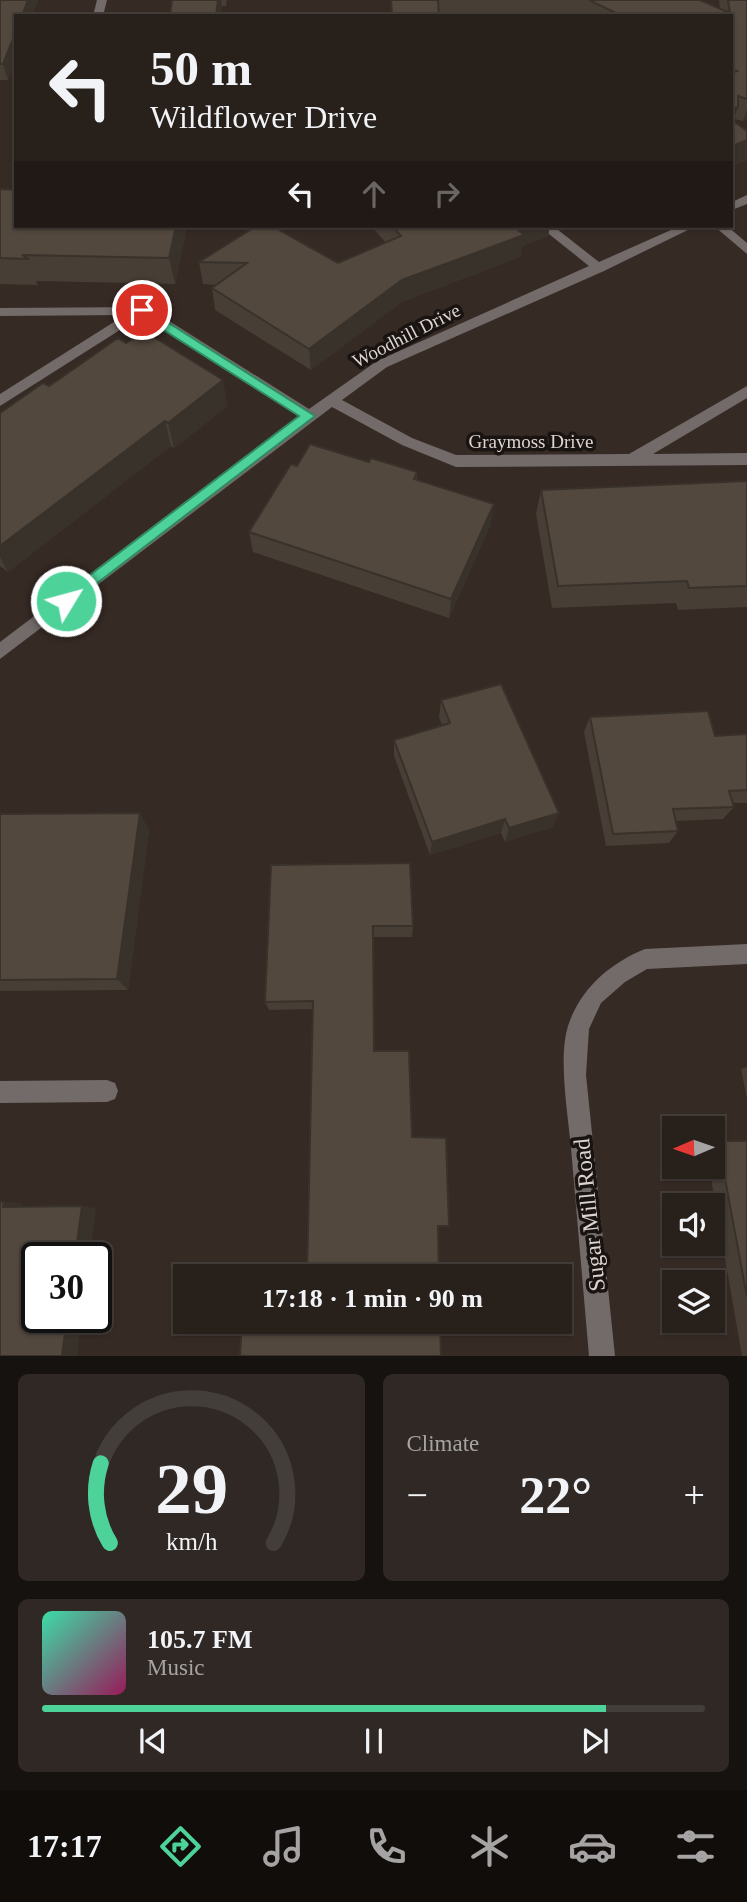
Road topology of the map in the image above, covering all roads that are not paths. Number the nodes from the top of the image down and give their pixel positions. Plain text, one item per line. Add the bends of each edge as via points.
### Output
1 (548, 228) edge
2 (686, 228) edge
3 (722, 228) edge
4 (747, 250) edge
5 (598, 268) junction
6 (142, 310) junction
7 (0, 312) edge
8 (747, 391) edge
9 (330, 400) junction
10 (0, 401) edge
11 (309, 416) junction
12 (747, 459) edge
13 (631, 460) junction
14 (0, 652) edge
15 (747, 954) edge
16 (107, 1091) dead end
17 (0, 1092) edge
18 (603, 1356) edge

1 - 5 street
2 - 5 street, Woodhill Drive
3 - 4 street
5 - 9 street, Woodhill Drive via 382,364
6 - 7 street
6 - 10 street
6 - 11 street
8 - 13 street
9 - 11 street, Woodhill Drive
9 - 13 street, Graymoss Drive via 415,447 456,461
11 - 14 street, Woodhill Drive
12 - 13 street, Graymoss Drive
15 - 18 street, Sugar Mill Road via 645,959 594,996 578,1028 575,1075
16 - 17 street

